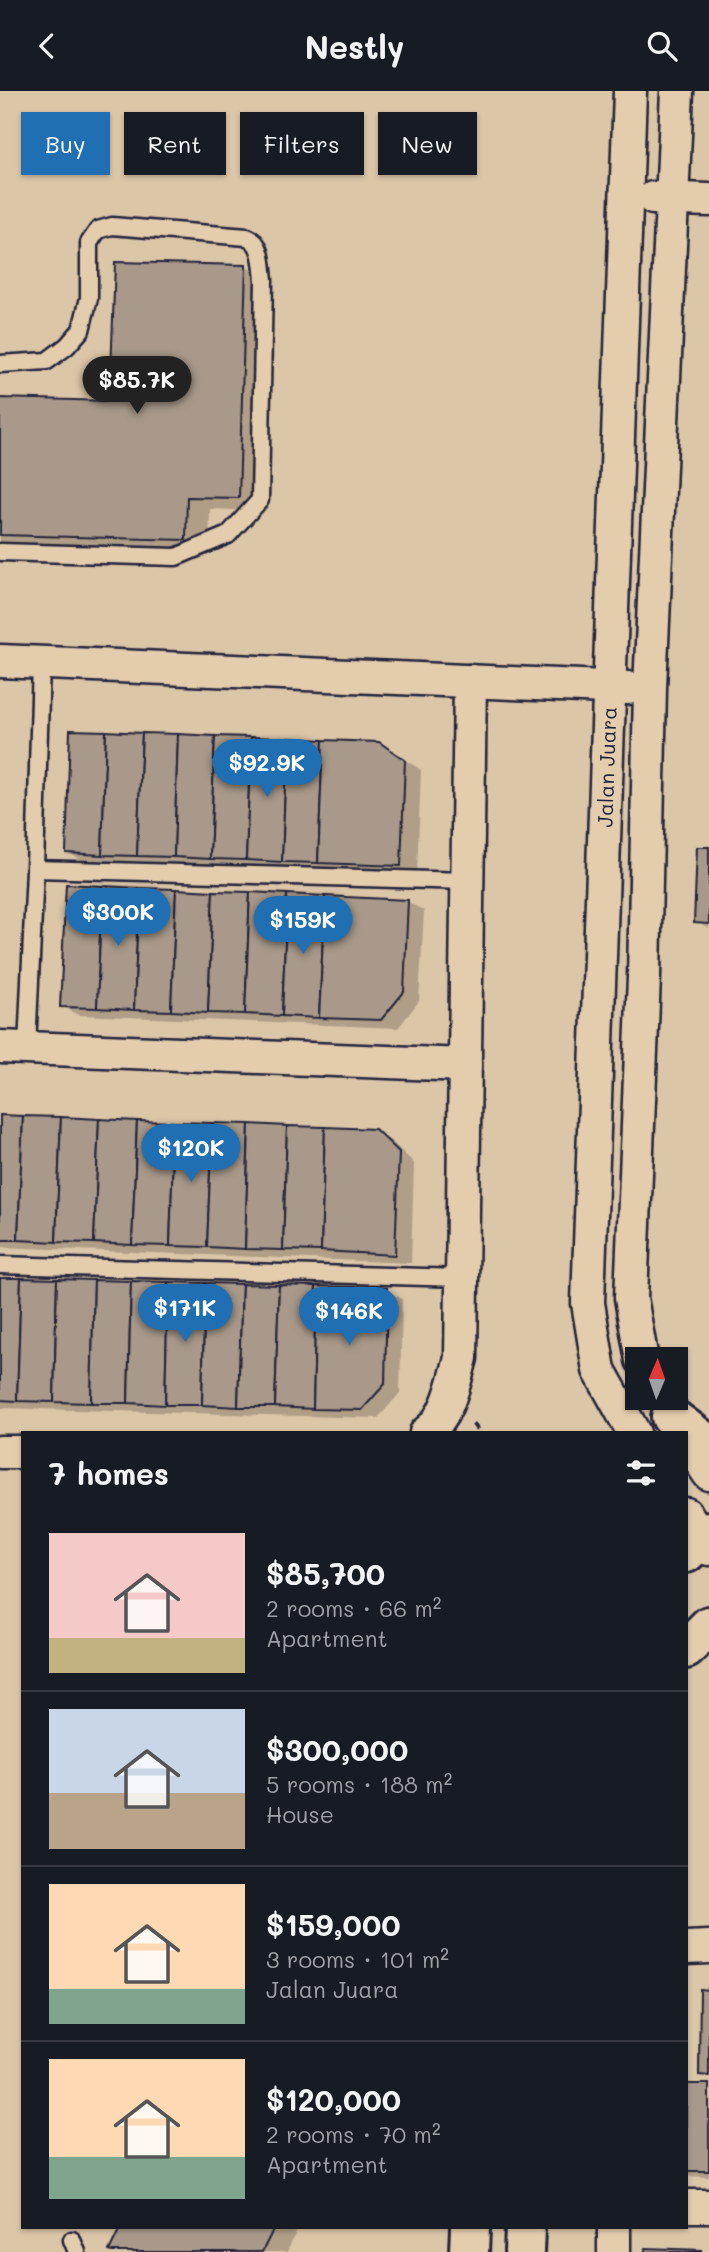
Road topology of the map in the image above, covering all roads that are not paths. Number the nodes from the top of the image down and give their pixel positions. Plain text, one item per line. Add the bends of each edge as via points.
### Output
1 (630, 91) edge
2 (677, 91) edge
3 (628, 197) junction
4 (673, 199) junction
5 (709, 200) edge
6 (0, 364) edge
7 (0, 552) edge
8 (0, 661) edge
9 (41, 663) junction
10 (470, 681) junction
11 (650, 688) junction
12 (609, 689) junction
13 (35, 869) junction
14 (467, 881) junction
15 (14, 1048) edge
16 (465, 1065) junction
17 (0, 1265) edge
18 (462, 1278) junction
19 (640, 1347) edge
20 (675, 1422) edge
21 (429, 1431) edge
22 (633, 1431) edge
23 (688, 1442) edge
24 (709, 1442) edge
25 (0, 1452) edge
26 (21, 1452) edge
27 (709, 1474) edge
28 (709, 1626) edge
29 (688, 1647) edge
30 (688, 2206) edge
31 (709, 2206) edge
32 (470, 2229) edge
33 (525, 2229) edge
34 (614, 2229) edge
35 (469, 2252) edge
36 (524, 2252) edge
37 (614, 2252) edge

1 - 3 street, Jalan Juara
2 - 4 street, Jalan Juara
3 - 4 street
3 - 12 street, Jalan Juara
4 - 5 street
4 - 11 street, Jalan Juara
6 - 7 lane via 47,361 81,330 89,298 89,243 98,230 112,226 247,237 259,247 264,280 260,500 228,535 176,557
8 - 9 street
9 - 10 street
9 - 13 lane
10 - 12 street
10 - 14 street
11 - 12 street
11 - 19 street, Jalan Juara via 631,1298
12 - 22 street, Jalan Juara via 588,1303 598,1370
13 - 14 lane
13 - 15 lane
14 - 16 street
15 - 16 street
16 - 18 street
17 - 18 lane
18 - 21 street via 461,1358 451,1396
20 - 24 main road
23 - 27 street
25 - 26 street
28 - 29 main road
30 - 31 street
32 - 35 main road
33 - 36 main road
34 - 37 street

